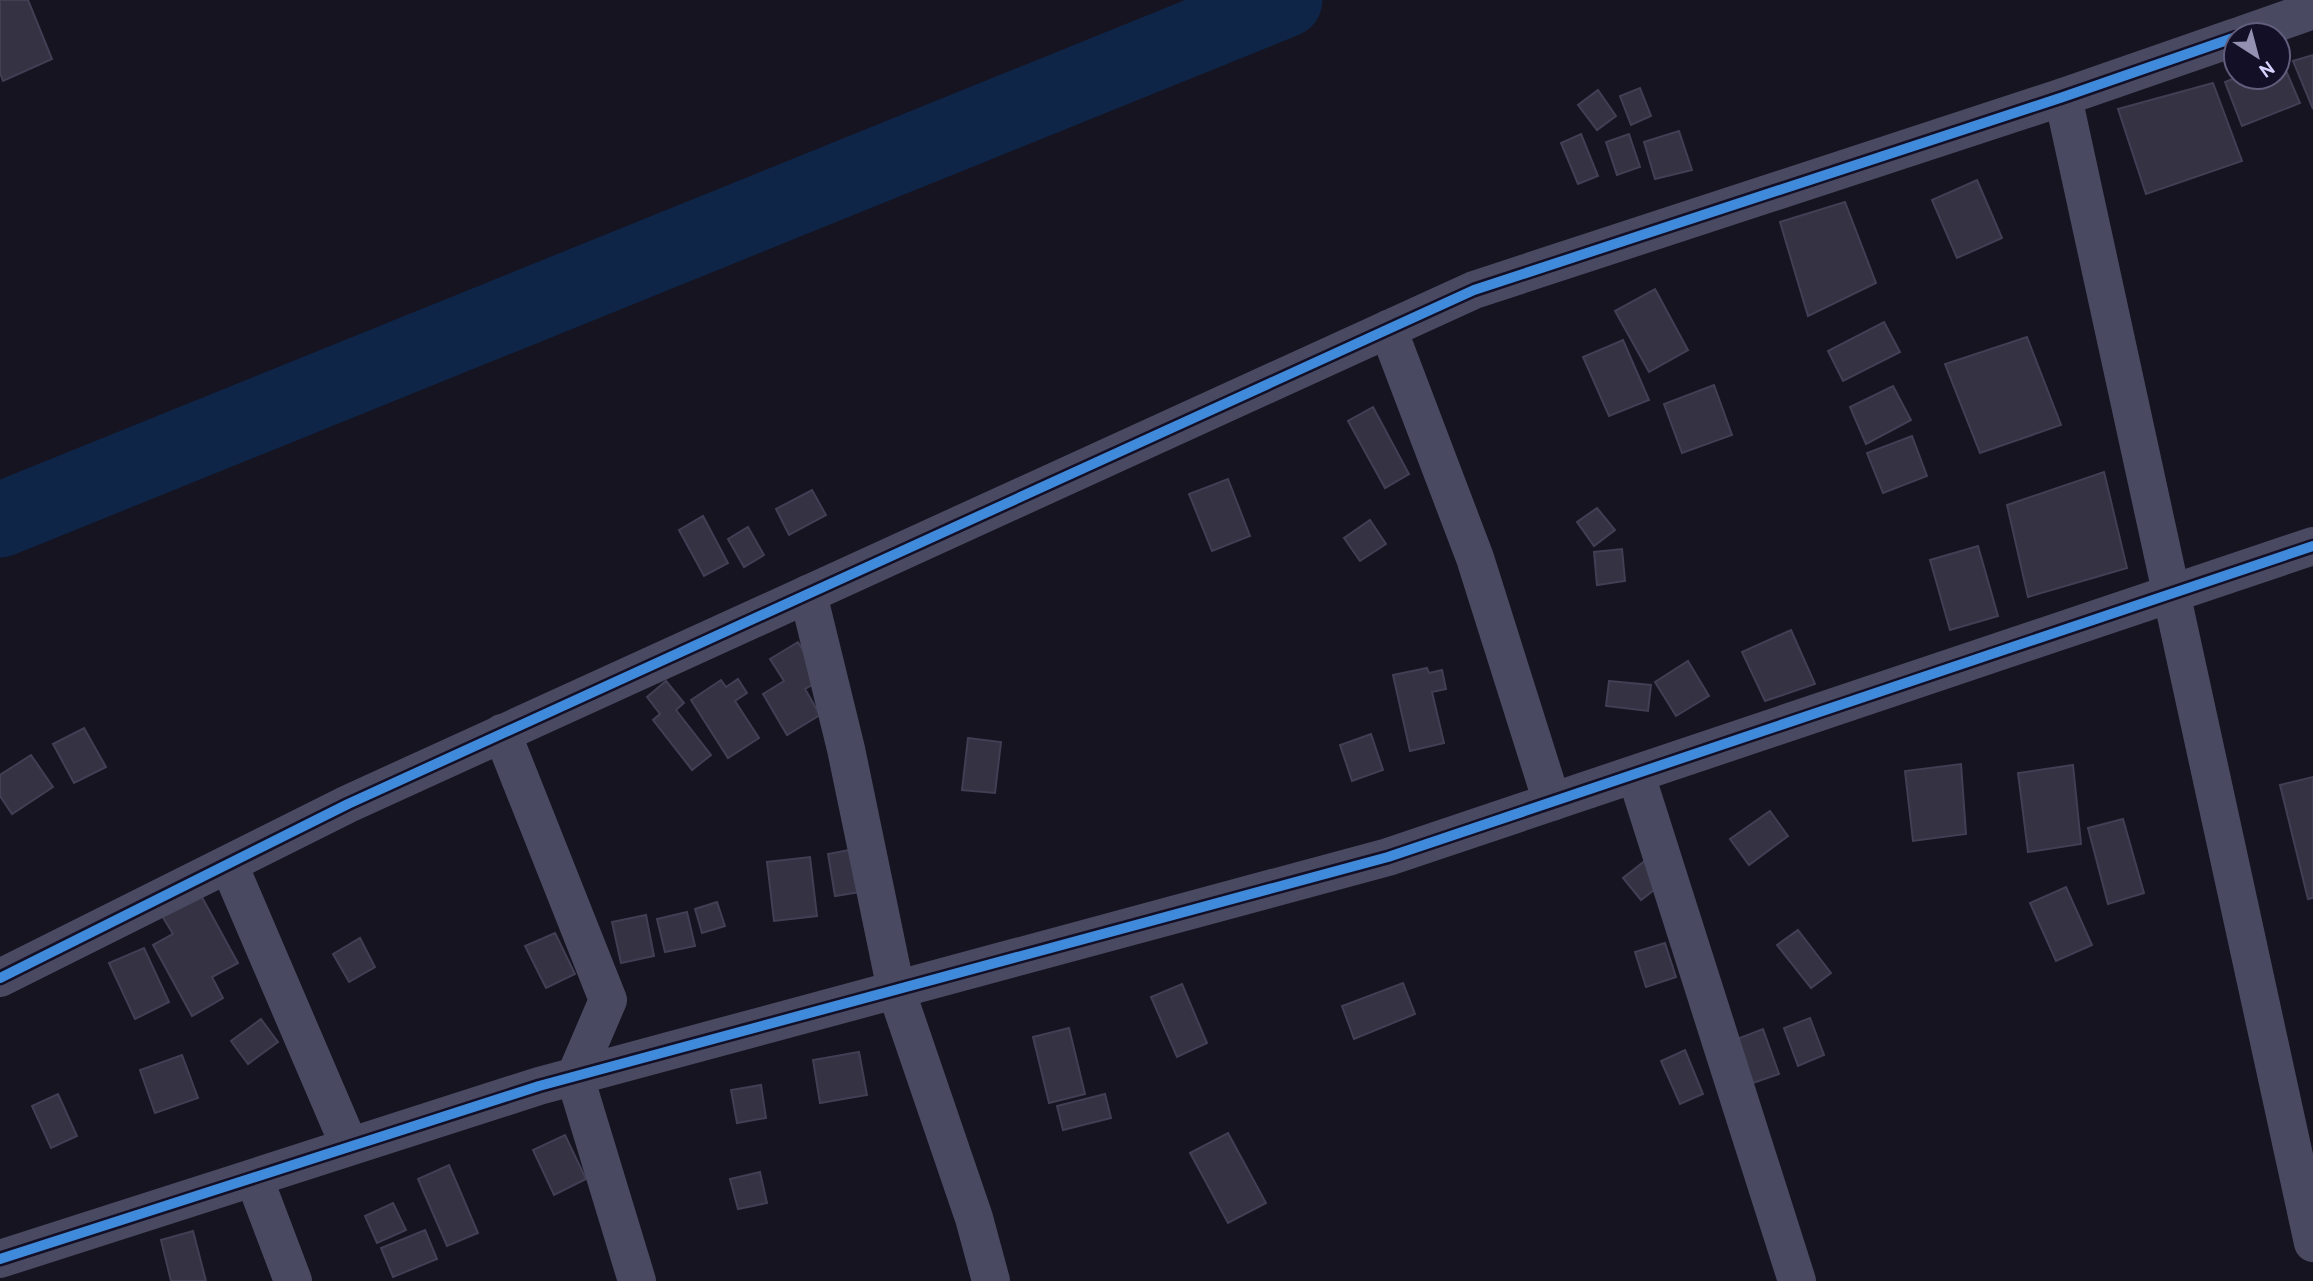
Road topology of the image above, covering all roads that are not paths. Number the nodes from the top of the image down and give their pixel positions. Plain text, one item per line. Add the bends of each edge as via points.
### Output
1 (2313, 10) edge
2 (2282, 21) edge
3 (2222, 42) edge
4 (2063, 97) junction
5 (1388, 329) junction
6 (2313, 546) edge
7 (808, 594) junction
8 (2172, 596) junction
9 (502, 733) junction
10 (1636, 775) junction
11 (1552, 802) junction
12 (229, 865) junction
13 (0, 978) edge
14 (896, 990) junction
15 (575, 1077) junction
16 (349, 1145) junction
17 (254, 1178) junction
18 (2313, 1242) edge
19 (0, 1259) edge
20 (293, 1281) edge
21 (637, 1281) edge
22 (990, 1281) edge
23 (1797, 1281) edge

1 - 2 street
3 - 4 street
4 - 5 street via 1474,290
4 - 8 street
5 - 7 street
5 - 11 street via 1475,558
6 - 8 street
7 - 9 street
7 - 14 street
8 - 10 street
8 - 18 street
9 - 12 street
9 - 15 street via 608,1000
10 - 11 street
10 - 23 street
11 - 14 street via 1388,857
12 - 13 street
12 - 16 street
14 - 15 street
14 - 22 street via 975,1218
15 - 16 street
15 - 21 street
16 - 17 street
17 - 19 street
17 - 20 street

